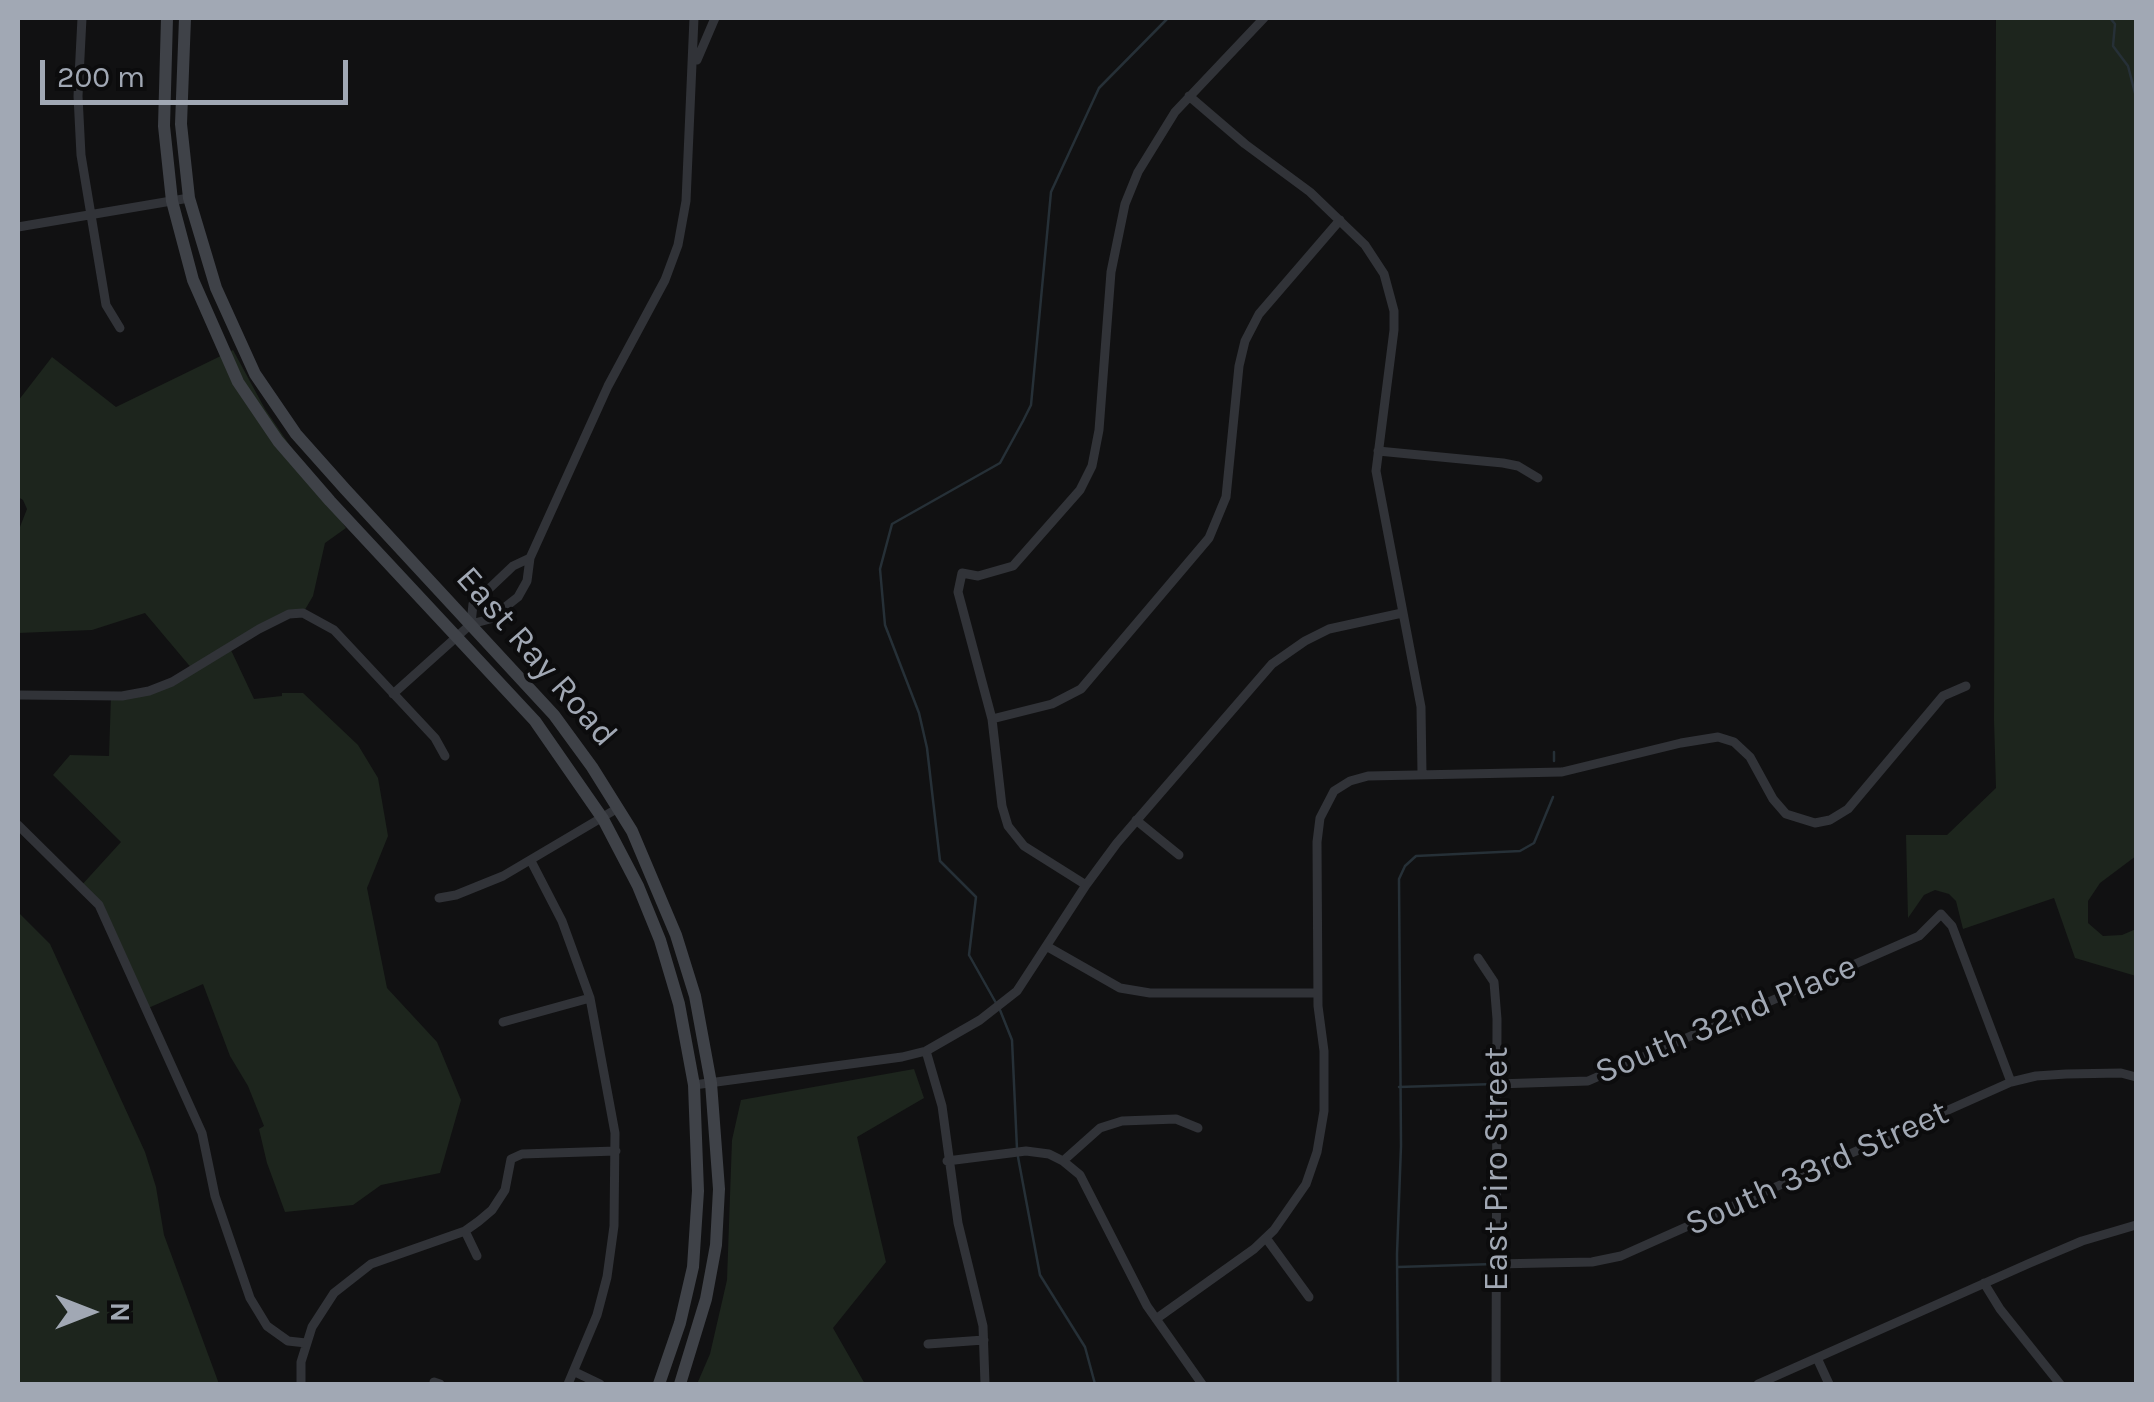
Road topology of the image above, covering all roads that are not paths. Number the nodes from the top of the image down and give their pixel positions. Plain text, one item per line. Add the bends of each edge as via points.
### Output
1 (82, 18) edge
2 (167, 18) edge
3 (185, 18) edge
4 (694, 18) edge
5 (715, 18) edge
6 (1264, 18) edge
7 (694, 72) junction
8 (1188, 96) junction
9 (189, 198) junction
10 (172, 201) junction
11 (90, 216) junction
12 (1340, 220) junction
13 (18, 227) edge
14 (120, 328) dead end
15 (1378, 451) junction
16 (1538, 478) dead end
17 (530, 558) junction
18 (493, 586) junction
19 (510, 603) junction
20 (1402, 613) junction
21 (463, 630) junction
22 (1966, 686) dead end
23 (393, 694) junction
24 (18, 695) edge
25 (992, 718) junction
26 (445, 756) dead end
27 (1422, 774) junction
28 (618, 808) junction
29 (603, 819) junction
30 (1136, 820) junction
31 (18, 826) edge
32 (1179, 855) dead end
33 (532, 861) junction
34 (1086, 884) junction
35 (439, 898) dead end
36 (1048, 947) junction
37 (1478, 958) dead end
38 (1318, 993) junction
39 (590, 998) junction
40 (503, 1022) dead end
41 (926, 1052) junction
42 (2136, 1077) edge
43 (712, 1082) junction
44 (2011, 1082) junction
45 (694, 1084) junction
46 (1497, 1084) junction
47 (1198, 1128) dead end
48 (616, 1150) junction
49 (948, 1161) junction
50 (1063, 1161) junction
51 (2136, 1225) edge
52 (464, 1231) junction
53 (1266, 1238) junction
54 (478, 1256) dead end
55 (1496, 1264) junction
56 (1984, 1282) junction
57 (1309, 1297) dead end
58 (1156, 1319) junction
59 (984, 1340) junction
60 (306, 1343) junction
61 (928, 1344) dead end
62 (1817, 1358) junction
63 (576, 1372) junction
64 (301, 1384) edge
65 (568, 1384) edge
66 (600, 1384) edge
67 (660, 1384) edge
68 (680, 1384) edge
69 (985, 1384) edge
70 (1202, 1384) edge
71 (1496, 1384) edge
72 (1758, 1384) edge
73 (1829, 1384) edge
74 (2060, 1384) edge

1 - 11 street via 80,135
2 - 10 main road, East Ray Road via 164,126
3 - 9 main road, East Ray Road via 181,124
4 - 7 street
5 - 7 street
6 - 8 street
7 - 17 street via 678,245
8 - 12 street
8 - 25 street via 1138,172 1120,221 1092,466 1080,490 1013,566 978,576 962,573 958,592
9 - 10 street
9 - 21 main road, East Ray Road via 216,288 273,403
10 - 11 street
10 - 21 main road, East Ray Road via 193,280 258,412 330,501
11 - 13 street
11 - 14 street via 106,305
12 - 15 street via 1384,274 1394,311
12 - 25 street via 1259,314 1245,342 1226,497 1209,538 1081,689 1052,704
15 - 16 street via 1502,462
15 - 20 street via 1378,494
17 - 18 street
17 - 19 street via 528,582
18 - 19 street
18 - 21 street via 473,604
19 - 21 street
20 - 27 street via 1421,708
20 - 30 street via 1329,629 1272,664
21 - 23 street
21 - 28 main road, East Ray Road via 554,715
21 - 29 main road, East Ray Road
22 - 27 street via 1943,696 1840,817 1815,823 1786,814 1750,757 1718,738 1562,772
23 - 24 street via 334,630 303,613 258,629 149,691
23 - 26 street
25 - 34 street via 1008,826 1024,846
27 - 38 street via 1350,781 1334,792 1320,818
28 - 29 street
28 - 43 main road, East Ray Road via 688,968
29 - 33 street
29 - 45 main road, East Ray Road via 660,940
30 - 32 street
30 - 34 street
31 - 60 street via 98,905 202,1133 214,1196 250,1298 267,1326
33 - 35 street
33 - 39 street
34 - 36 street
36 - 38 street via 1120,988
36 - 41 street via 1018,992
37 - 46 street, East Piro Street via 1494,982
38 - 53 street via 1324,1110 1316,1152 1291,1210
39 - 40 street
39 - 48 street
41 - 43 street
41 - 49 street via 942,1106
42 - 44 street, South 33rd Street via 2066,1074
43 - 45 street
43 - 68 main road, East Ray Road via 716,1245 700,1327
44 - 46 street, South 32nd Place via 1952,926 1941,914 1919,936 1598,1077
44 - 55 street, South 33rd Street via 1621,1256
45 - 67 main road, East Ray Road via 696,1242
46 - 55 street, East Piro Street
47 - 50 street via 1176,1119 1122,1122 1100,1128
48 - 52 street via 511,1159 505,1190 492,1210
48 - 63 street via 607,1278
49 - 50 street via 1026,1151
49 - 59 street
50 - 58 street via 1080,1176
51 - 56 street
52 - 54 street
52 - 60 street via 372,1264 334,1293
53 - 57 street
53 - 58 street
55 - 71 street, East Piro Street
56 - 62 street
56 - 74 street
58 - 70 street
59 - 61 street
59 - 69 street
60 - 64 street
62 - 72 street
62 - 73 street
63 - 65 street
63 - 66 street

